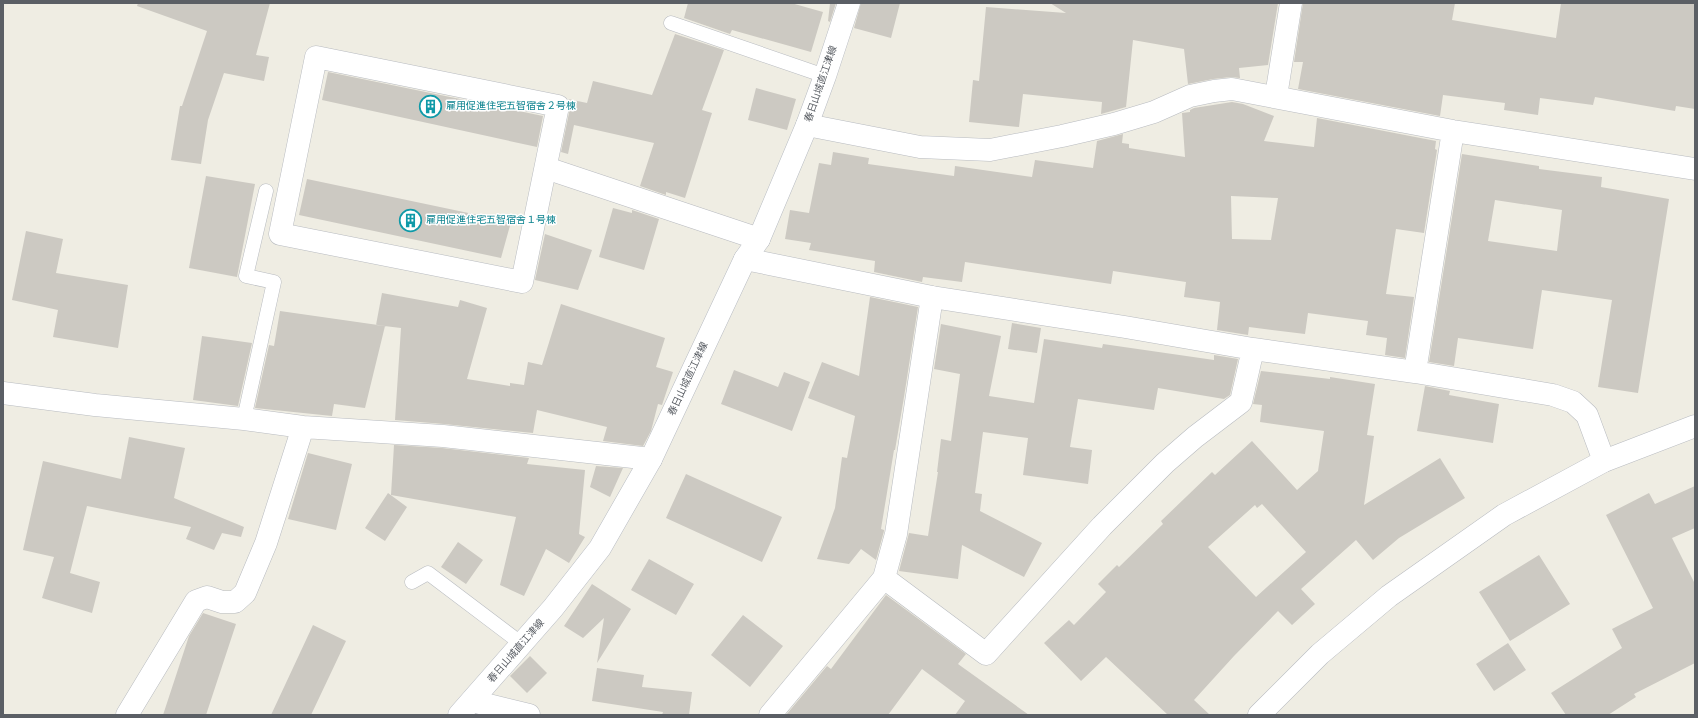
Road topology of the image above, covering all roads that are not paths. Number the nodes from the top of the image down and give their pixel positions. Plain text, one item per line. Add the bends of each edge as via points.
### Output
1 (849, 3) edge
2 (1291, 3) edge
3 (671, 23) dead end
4 (825, 76) junction
5 (1276, 96) junction
6 (807, 126) junction
7 (1453, 131) junction
8 (546, 168) junction
9 (1695, 169) edge
10 (266, 191) dead end
11 (759, 238) junction
12 (745, 259) junction
13 (932, 298) junction
14 (1253, 349) junction
15 (1415, 372) junction
16 (3, 393) edge
17 (244, 418) junction
18 (1695, 426) edge
19 (303, 427) junction
20 (650, 458) junction
21 (1604, 461) junction
22 (884, 578) junction
23 (412, 582) dead end
24 (522, 644) junction
25 (466, 708) edge
26 (127, 715) edge
27 (529, 715) edge
28 (770, 715) edge
29 (1259, 715) edge

1 - 4 street, 春日山城直江津線
2 - 5 street
3 - 4 lane
4 - 6 street, 春日山城直江津線
5 - 6 street via 1232,89 1214,91 1190,96 1154,112 1114,124 990,150 920,147
5 - 7 street
6 - 11 street, 春日山城直江津線
7 - 9 street
7 - 15 street
8 - 8 street via 558,106 316,57 280,234 522,282
8 - 11 street
10 - 17 lane via 246,276 274,282
11 - 12 street, 春日山城直江津線
12 - 13 street
12 - 20 street, 春日山城直江津線
13 - 14 street
13 - 22 street via 896,534
14 - 15 street
14 - 22 street via 1241,402 1165,463 1102,526 986,654
15 - 21 street via 1553,395 1573,402 1587,415
16 - 17 street via 95,405
17 - 19 street
18 - 21 street
19 - 20 street via 443,436
19 - 26 street via 266,543 245,593 235,602 207,598 196,601
20 - 24 street, 春日山城直江津線 via 600,548
21 - 29 street via 1504,515 1389,596 1320,654
22 - 28 street
23 - 24 lane via 428,573
24 - 25 street, 春日山城直江津線
25 - 27 street

